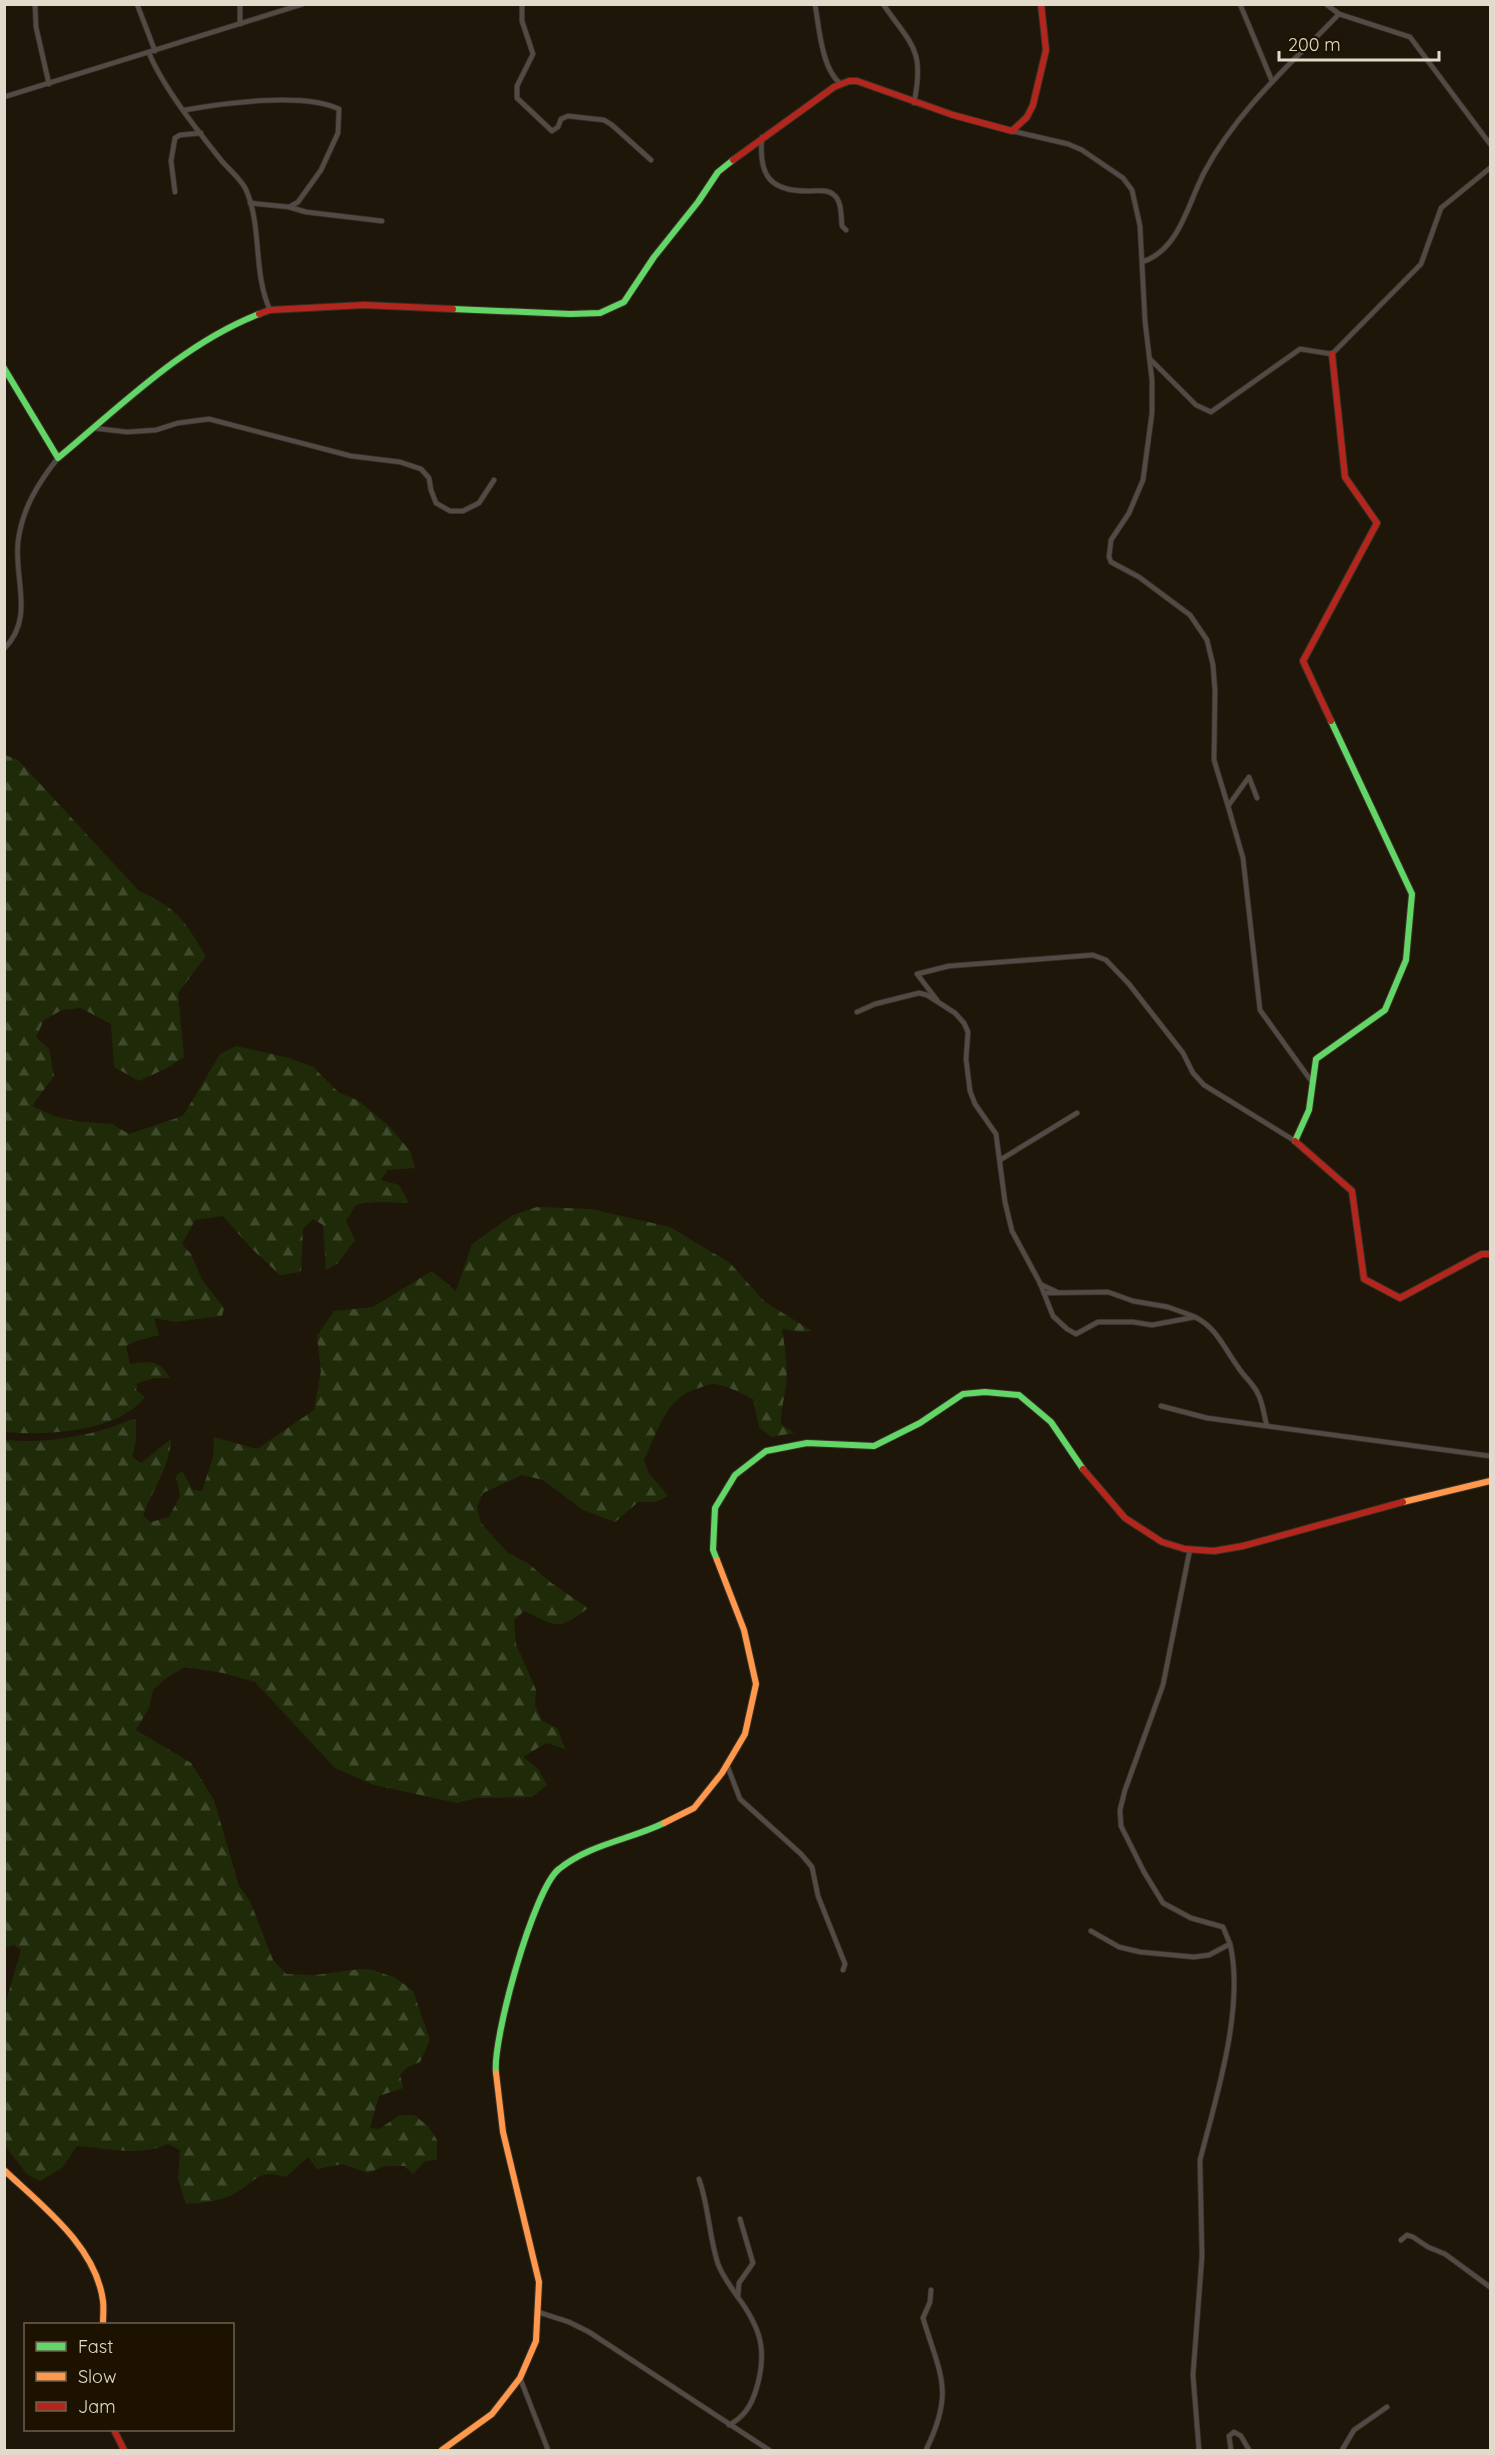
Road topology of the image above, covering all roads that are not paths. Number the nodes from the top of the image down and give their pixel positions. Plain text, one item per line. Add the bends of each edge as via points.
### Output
1 (35, 4) edge
2 (137, 4) edge
3 (240, 4) edge
4 (303, 4) edge
5 (522, 4) edge
6 (815, 4) edge
7 (883, 4) edge
8 (1041, 4) edge
9 (1240, 4) edge
10 (1326, 4) edge
11 (1339, 14) junction
12 (240, 24) junction
13 (155, 51) junction
14 (149, 53) junction
15 (1272, 81) junction
16 (49, 84) junction
17 (841, 84) junction
18 (4, 97) edge
19 (914, 102) junction
20 (185, 110) junction
21 (1012, 130) junction
22 (201, 133) junction
23 (762, 137) junction
24 (1491, 144) edge
25 (651, 160) dead end
26 (1491, 168) edge
27 (175, 192) dead end
28 (250, 203) junction
29 (289, 207) junction
30 (382, 221) dead end
31 (846, 230) dead end
32 (1142, 262) junction
33 (270, 310) junction
34 (1332, 354) junction
35 (1150, 360) junction
36 (4, 368) edge
37 (93, 428) junction
38 (58, 458) junction
39 (494, 480) dead end
40 (4, 649) edge
41 (1257, 798) dead end
42 (1228, 806) junction
43 (938, 1002) junction
44 (857, 1012) dead end
45 (1313, 1083) junction
46 (1077, 1113) dead end
47 (1295, 1142) junction
48 (1000, 1160) junction
49 (1491, 1254) edge
50 (1040, 1283) junction
51 (1057, 1292) junction
52 (1044, 1293) junction
53 (1195, 1317) junction
54 (1161, 1406) dead end
55 (1268, 1426) junction
56 (1491, 1456) edge
57 (1491, 1481) edge
58 (1190, 1549) junction
59 (727, 1766) junction
60 (1090, 1931) dead end
61 (1230, 1944) junction
62 (843, 1970) dead end
63 (4, 2170) edge
64 (699, 2179) dead end
65 (740, 2219) dead end
66 (1401, 2240) dead end
67 (1491, 2286) edge
68 (931, 2290) dead end
69 (738, 2296) junction
70 (538, 2312) junction
71 (103, 2323) edge
72 (520, 2378) junction
73 (1387, 2407) dead end
74 (729, 2425) junction
75 (114, 2431) edge
76 (123, 2451) edge
77 (442, 2451) edge
78 (548, 2451) edge
79 (768, 2451) edge
80 (926, 2451) edge
81 (1199, 2451) edge
82 (1231, 2451) edge
83 (1249, 2451) edge
84 (1342, 2451) edge

1 - 16 street
2 - 13 street
3 - 12 street
4 - 12 street
5 - 25 street via 522,21 533,54 517,86 517,98 552,131 568,116 604,120
6 - 17 street via 827,65
7 - 19 street via 917,53 919,76
8 - 21 street via 1046,50 1033,105 1027,117
9 - 15 street
10 - 11 street
11 - 15 street
11 - 24 street via 1410,37
12 - 13 street
13 - 14 street
14 - 16 street
14 - 20 street
15 - 32 street via 1248,106 1206,168 1175,236 1161,251
16 - 18 street
17 - 19 street via 857,81
17 - 23 street
19 - 21 street
20 - 22 street
20 - 29 street via 296,100 338,108 340,129 331,150 304,195
21 - 32 street via 1068,144 1100,160 1123,178 1132,190 1139,216
22 - 27 street via 175,138 171,161
22 - 28 street via 246,188
23 - 31 street via 761,166 768,179 778,186 835,195
23 - 33 street via 718,172 624,302 600,313 364,305
26 - 34 street via 1441,208 1421,264
28 - 29 street
28 - 33 street via 261,281
29 - 30 street
32 - 35 street
33 - 37 street via 243,320 176,360
34 - 35 street via 1300,350 1211,412 1196,405
34 - 45 street via 1345,477 1377,523 1303,661 1412,894 1406,960 1385,1010 1317,1059
35 - 42 street via 1152,413 1143,480 1130,513 1111,540 1109,557 1190,615 1207,640 1215,691 1214,760
36 - 38 street
37 - 38 street
37 - 39 street via 156,430 209,419 351,456 400,462 421,469 429,478 436,503 450,511 463,511 479,503
38 - 40 street via 39,482 25,512 18,543 21,624
41 - 42 street via 1249,777
42 - 45 street via 1243,858 1260,1010
43 - 44 street via 927,995 911,994
43 - 47 street via 917,974 949,966 1093,955 1107,960 1183,1053 1204,1085
43 - 48 street via 960,1018 968,1032 970,1091 996,1134
45 - 47 street via 1309,1110
46 - 48 street
47 - 49 street via 1352,1191 1364,1279 1400,1298 1482,1254
48 - 50 street via 1012,1231
50 - 51 street
50 - 52 street
51 - 52 street
51 - 53 street via 1108,1292 1133,1301 1168,1306
52 - 53 street via 1053,1316 1076,1334 1098,1322 1152,1325
53 - 55 street via 1217,1334 1252,1383
54 - 55 street via 1207,1418
55 - 56 street
57 - 58 street via 1243,1546 1214,1551
58 - 59 street via 1162,1542 1125,1518 1080,1465 1051,1422 1019,1395 963,1394 920,1423 874,1446 807,1443 766,1451 735,1475 716,1509 713,1550 744,1630 756,1684 745,1734
58 - 61 street via 1163,1685 1125,1790 1121,1826 1163,1902 1191,1918 1223,1927
59 - 62 street via 740,1799 812,1868 818,1896 845,1964
59 - 70 street via 694,1808 649,1830 595,1847 557,1870 537,1903 499,2030 495,2066 502,2132 539,2282
60 - 61 street via 1119,1947 1150,1953 1202,1956
61 - 81 street via 1235,1964 1229,2038 1199,2175 1202,2256 1193,2375
63 - 71 street via 79,2245 100,2289
64 - 69 street via 718,2262
65 - 69 street via 753,2263 739,2283
66 - 67 street via 1413,2236
68 - 80 street via 923,2318 941,2370 943,2395
69 - 74 street via 758,2329 762,2355 748,2408
70 - 72 street via 536,2341
70 - 74 street via 590,2332
72 - 77 street via 492,2414
72 - 78 street
73 - 84 street via 1353,2430
74 - 79 street
75 - 76 street
82 - 83 street via 1229,2436 1234,2432

